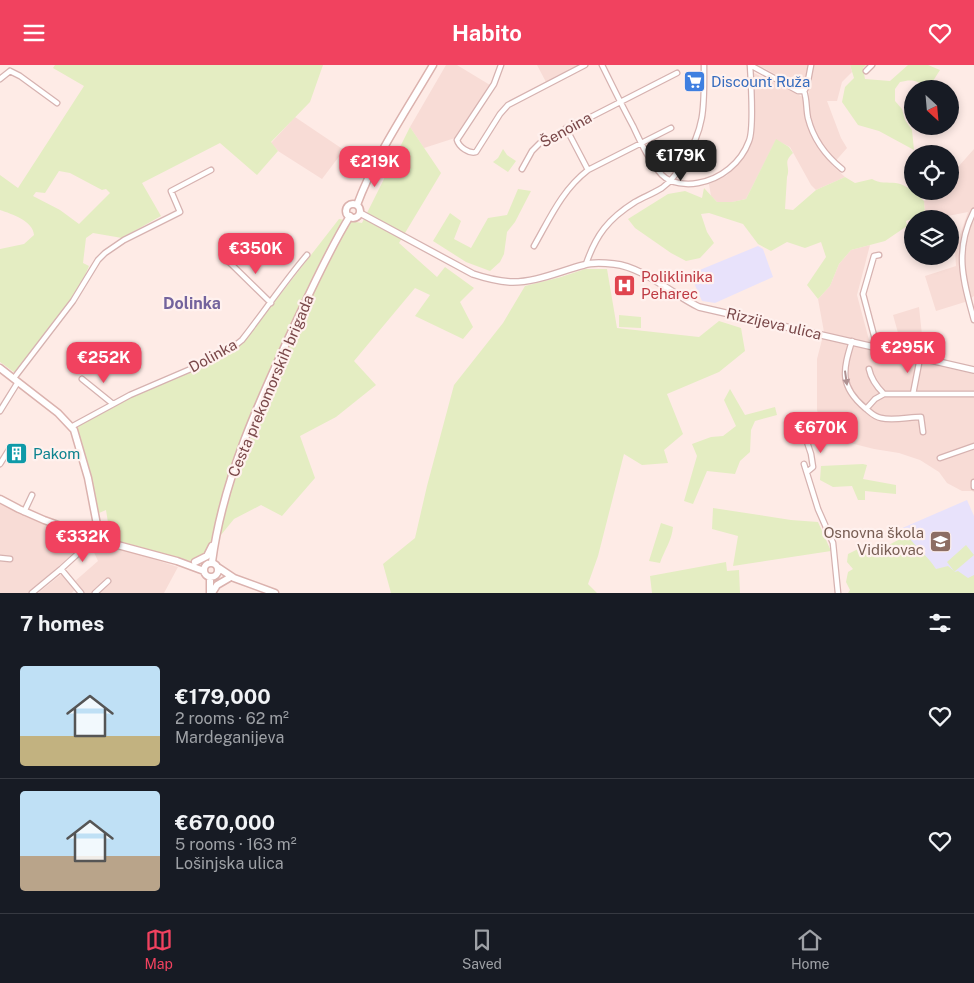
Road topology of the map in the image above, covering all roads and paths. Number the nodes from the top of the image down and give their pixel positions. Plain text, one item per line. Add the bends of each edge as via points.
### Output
1 (10, 65) edge
2 (433, 65) edge
3 (501, 65) edge
4 (585, 65) edge
5 (602, 65) edge
6 (704, 65) edge
7 (750, 65) edge
8 (811, 65) edge
9 (872, 65) edge
10 (10, 71) junction
11 (866, 71) dead end
12 (677, 73) dead end
13 (0, 79) edge
14 (804, 91) junction
15 (620, 101) junction
16 (57, 103) dead end
17 (566, 128) junction
18 (671, 128) dead end
19 (641, 143) junction
20 (522, 169) dead end
21 (842, 169) dead end
22 (211, 170) dead end
23 (588, 170) junction
24 (670, 181) junction
25 (357, 205) junction
26 (974, 211) edge
27 (360, 213) junction
28 (350, 217) junction
29 (534, 246) dead end
30 (307, 255) dead end
31 (879, 255) dead end
32 (228, 261) dead end
33 (586, 264) junction
34 (971, 301) edge
35 (271, 303) junction
36 (974, 320) edge
37 (852, 341) junction
38 (877, 347) junction
39 (920, 358) junction
40 (0, 368) edge
41 (869, 369) dead end
42 (974, 370) edge
43 (82, 379) dead end
44 (16, 380) junction
45 (884, 394) junction
46 (913, 394) junction
47 (974, 394) edge
48 (114, 404) junction
49 (866, 409) junction
50 (0, 411) edge
51 (71, 427) junction
52 (803, 430) dead end
53 (922, 432) dead end
54 (974, 446) edge
55 (10, 448) dead end
56 (940, 458) dead end
57 (804, 464) dead end
58 (0, 465) edge
59 (807, 472) junction
60 (974, 482) edge
61 (974, 487) edge
62 (32, 495) dead end
63 (0, 499) edge
64 (24, 512) junction
65 (96, 537) junction
66 (215, 541) junction
67 (0, 558) edge
68 (10, 559) dead end
69 (177, 561) junction
70 (195, 562) junction
71 (208, 566) junction
72 (61, 569) junction
73 (215, 574) junction
74 (232, 578) junction
75 (108, 581) dead end
76 (32, 593) edge
77 (81, 593) edge
78 (94, 593) edge
79 (211, 593) edge
80 (275, 593) edge
81 (838, 593) edge

1 - 10 street
2 - 25 main road via 375,165
3 - 4 street via 494,84 457,140 474,153 508,105
5 - 15 street
6 - 24 street via 704,108 700,130
7 - 14 street via 798,91
7 - 24 street via 750,140 738,161 726,172 705,181 691,184
8 - 14 street
9 - 11 street
10 - 13 street
10 - 16 street
12 - 15 street, Šenoina
14 - 21 street via 812,130 828,156
15 - 17 street, Šenoina
15 - 19 street
17 - 20 street, Šenoina via 535,147
17 - 23 street
18 - 19 street
19 - 23 street
19 - 24 street via 652,163
22 - 44 street via 171,191 180,212 124,240 98,260
23 - 29 street via 562,197
24 - 33 street via 609,222 597,237
25 - 27 main road
25 - 28 main road via 348,207
26 - 34 street via 965,230 962,247 963,276
27 - 28 main road
27 - 33 street, Rizzijeva ulica via 485,278 524,281
28 - 66 main road, Cesta prekomorskih brigada via 305,303 251,425 228,486
30 - 35 street, Dolinka
31 - 38 street via 874,256 863,294
32 - 35 street
33 - 37 street, Rizzijeva ulica via 628,267 699,307
34 - 36 street
35 - 48 street, Dolinka via 236,344
37 - 38 street, Rizzijeva ulica
37 -> 49 street via 844,379 851,393
38 - 39 street, Rizzijeva ulica
39 - 42 street, Rizzijeva ulica
39 - 46 street
40 - 44 main road
41 - 45 street
43 - 48 street
44 - 50 street
44 - 51 main road
45 - 46 street
45 - 49 street
46 - 47 street
48 - 51 street, Dolinka
49 - 53 street via 882,419 921,417
51 - 65 main road via 77,436 88,478
52 - 59 street via 813,467
54 - 56 street
55 - 58 street
57 - 59 street
59 - 81 street via 833,543
60 - 61 street
62 - 64 street
63 - 64 main road
64 - 65 main road
65 - 69 main road
65 - 72 street
66 - 70 main road via 207,556
66 - 71 main road, Cesta prekomorskih brigada
67 - 68 street
69 - 70 main road
69 - 71 main road
70 - 71 main road
71 - 73 main road via 207,576
71 - 73 main road via 216,564
72 - 76 street
72 - 77 street
73 - 74 main road
73 - 79 main road
74 - 79 main road via 217,585
74 - 80 main road
75 - 78 street

